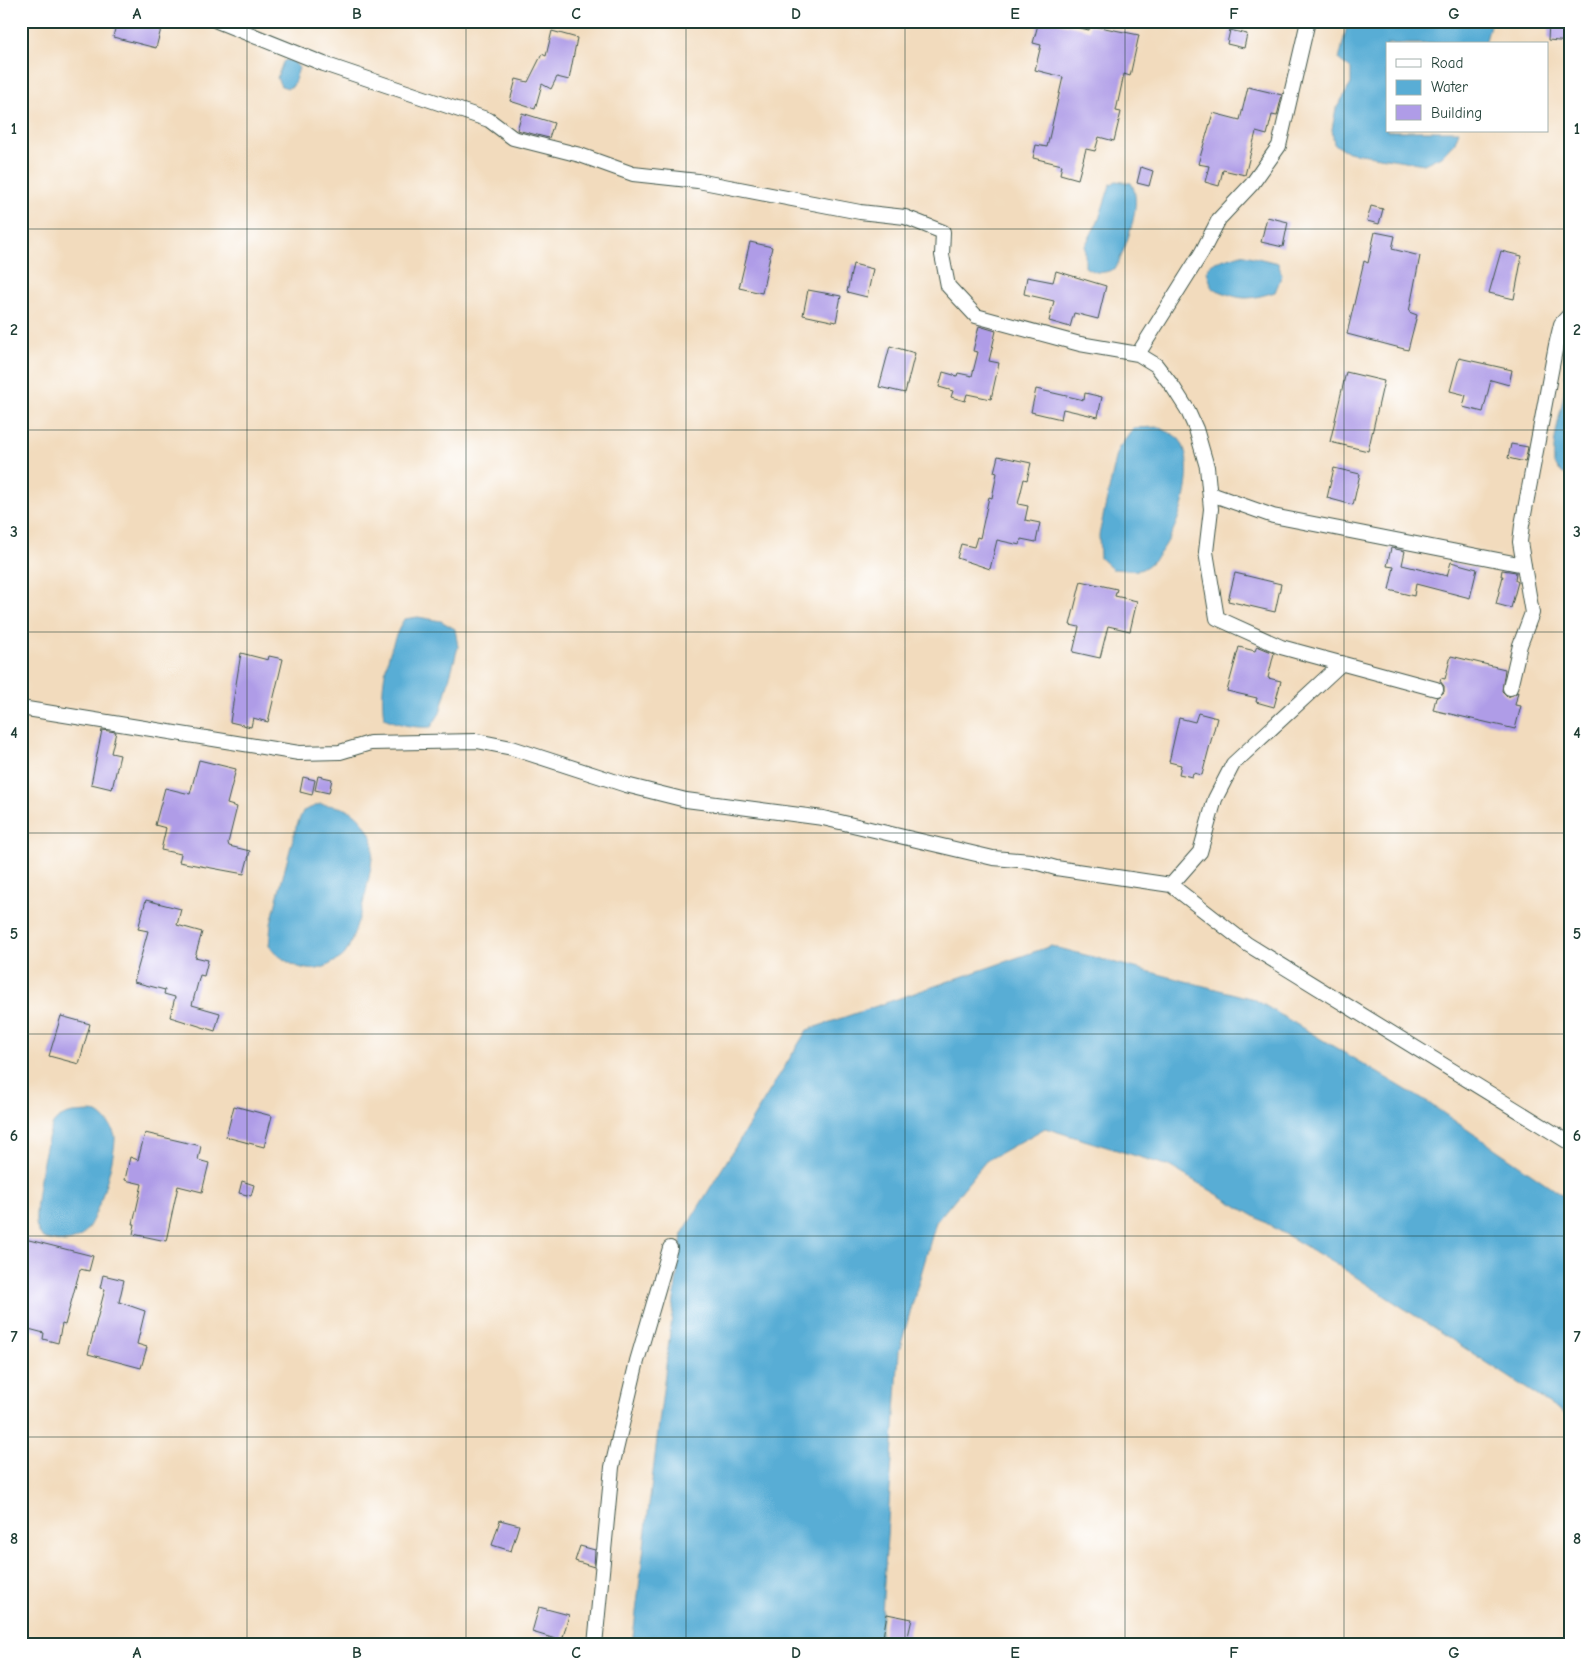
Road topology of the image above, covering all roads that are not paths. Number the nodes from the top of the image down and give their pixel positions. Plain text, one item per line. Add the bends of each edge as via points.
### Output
1 (217, 21) edge
2 (1308, 21) edge
3 (1570, 314) edge
4 (1138, 354) junction
5 (1211, 494) junction
6 (1524, 564) junction
7 (1342, 664) junction
8 (1510, 688) dead end
9 (1436, 690) dead end
10 (21, 708) edge
11 (1171, 885) junction
12 (1570, 1143) edge
13 (670, 1248) dead end
14 (595, 1645) edge

1 - 4 street via 324,64 489,120 513,138 580,155 633,174 698,180 912,220 942,232 942,255 948,286 976,316 1080,344
2 - 4 street via 1279,146 1252,184 1219,218 1202,252
3 - 6 street via 1561,324 1542,415 1520,542
4 - 5 street via 1156,365 1187,409 1207,467
5 - 6 street via 1274,516
5 - 7 street via 1206,552 1217,618 1281,647
6 - 8 street via 1532,613 1520,645
7 - 9 street
7 - 11 street via 1233,764 1215,799 1200,852
10 - 11 street via 300,753 340,752 370,743 477,741 512,748 626,785 686,800 823,818 993,858 1031,861 1056,868
11 - 12 street via 1255,949
13 - 14 street via 612,1467

